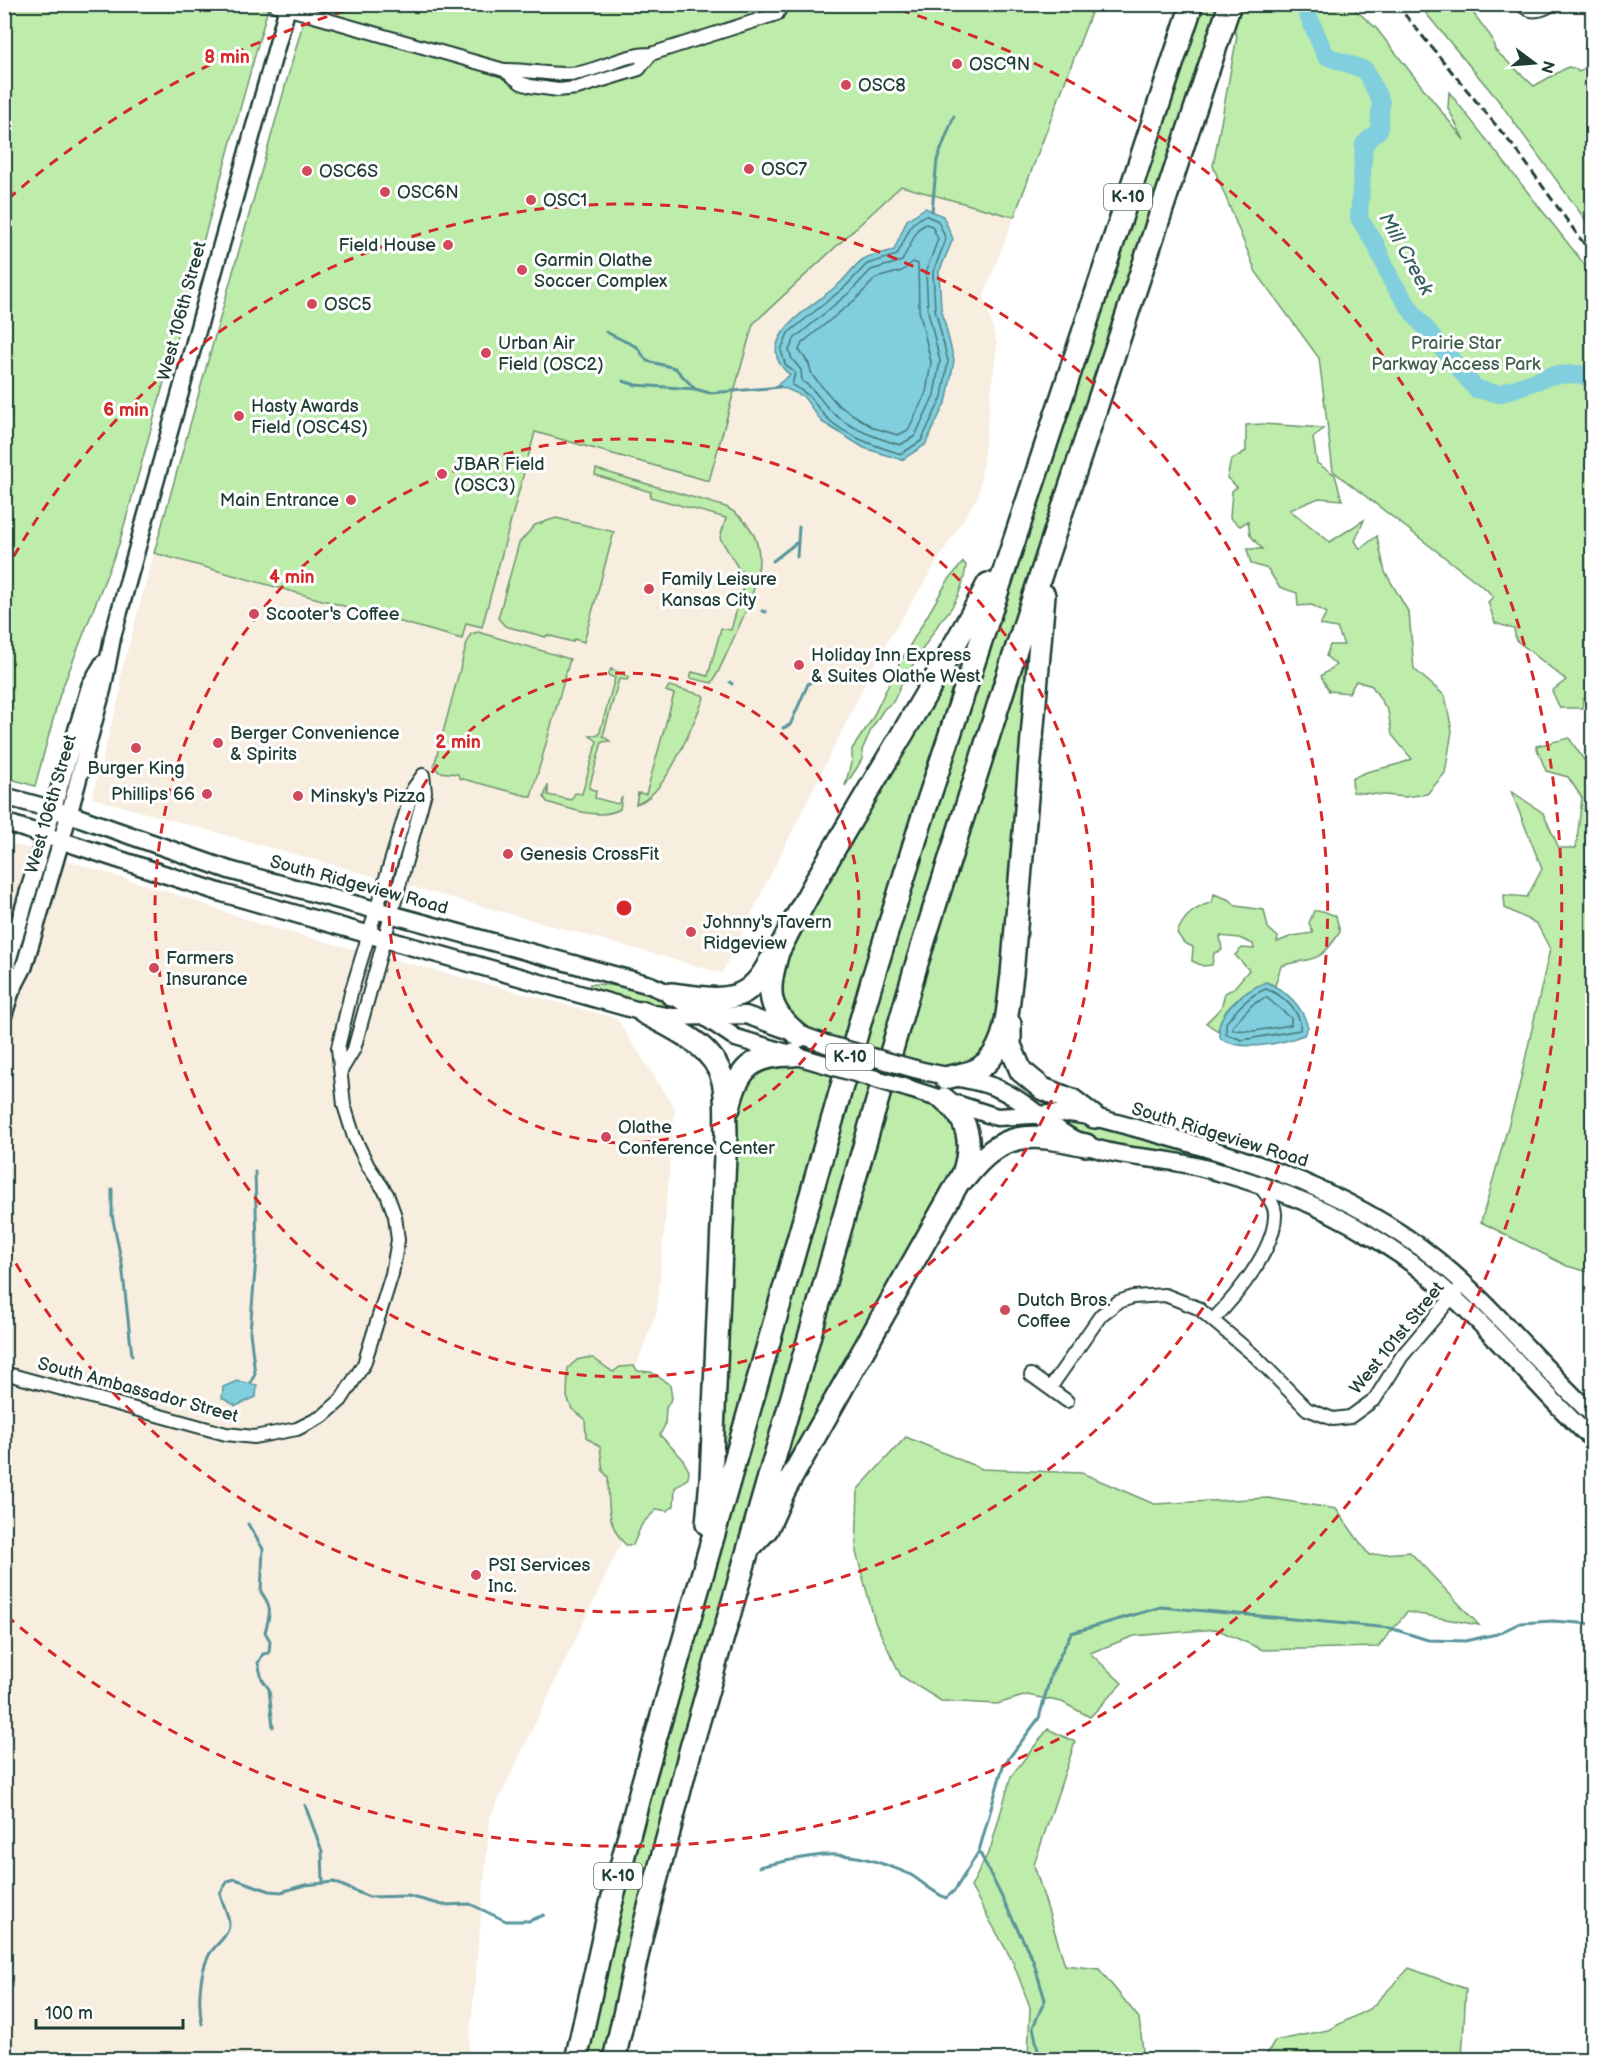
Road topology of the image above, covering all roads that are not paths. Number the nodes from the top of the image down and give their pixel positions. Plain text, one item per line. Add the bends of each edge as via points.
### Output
1 (783, 4) edge
2 (1192, 4) edge
3 (1521, 4) edge
4 (1552, 4) edge
5 (1230, 5) edge
6 (281, 7) edge
7 (1051, 546) junction
8 (1009, 554) junction
9 (4, 796) edge
10 (61, 812) junction
11 (4, 822) edge
12 (54, 837) junction
13 (384, 912) junction
14 (377, 938) junction
15 (778, 952) junction
16 (1012, 975) junction
17 (671, 994) junction
18 (643, 1012) junction
19 (4, 1014) edge
20 (700, 1014) junction
21 (797, 1046) junction
22 (342, 1069) junction
23 (946, 1078) junction
24 (944, 1099) junction
25 (1039, 1116) junction
26 (1094, 1118) junction
27 (726, 1133) junction
28 (1086, 1145) junction
29 (1297, 1178) junction
30 (1258, 1184) junction
31 (1277, 1191) junction
32 (952, 1196) junction
33 (1300, 1200) junction
34 (1275, 1216) junction
35 (1458, 1290) junction
36 (1213, 1320) junction
37 (4, 1373) edge
38 (1031, 1375) dead end
39 (1050, 1388) junction
40 (1067, 1401) dead end
41 (1593, 1414) edge
42 (1593, 1439) edge
43 (746, 1552) junction
44 (705, 1563) junction
45 (576, 2060) edge
46 (614, 2060) edge

1 - 6 street via 777,14 651,54 644,67 632,73 558,90 530,86 504,70
2 - 8 highway, K-10
3 - 4 street via 1532,11
5 - 7 highway, K-10
6 - 10 street, West 106th Street via 106,658 103,688
7 - 16 highway via 1037,653
7 - 43 highway, K-10 via 916,966
8 - 15 highway via 987,584 949,658 870,786
8 - 44 highway, K-10 via 872,981
9 - 10 main road, South Ridgeview Road
10 - 12 street, West 106th Street
10 - 13 main road, South Ridgeview Road via 229,870
11 - 12 main road, South Ridgeview Road
12 - 14 main road, South Ridgeview Road via 222,893
12 - 19 street, West 106th Street via 7,963 10,992
13 - 13 street via 425,792 423,775 413,789
13 - 14 street
13 - 17 main road, South Ridgeview Road
14 - 18 main road, South Ridgeview Road
14 - 22 street via 354,1049
14 - 22 street, South Ambassador Street via 342,1022 338,1048
15 - 17 highway via 758,984 741,994 726,998
15 - 21 highway via 771,982 773,1006
16 - 23 highway via 1004,1029 995,1053 976,1070
16 - 26 highway via 1010,1038 1015,1062 1043,1089 1072,1100
17 - 20 main road, South Ridgeview Road
18 - 20 main road, South Ridgeview Road via 672,1017
18 - 27 highway via 693,1040 714,1060 723,1081
20 - 21 main road, South Ridgeview Road via 736,1038
20 - 21 main road, South Ridgeview Road via 746,1015
21 - 23 main road, South Ridgeview Road, bridge via 826,1044
21 - 24 main road, South Ridgeview Road, bridge via 821,1063
21 - 27 highway via 768,1056 743,1071 734,1085
22 - 37 street, South Ambassador Street via 344,1105 354,1137 391,1205 397,1250 368,1354 356,1380 333,1408 297,1429 254,1437 226,1434
23 - 25 main road, South Ridgeview Road via 990,1086
24 - 25 main road, South Ridgeview Road via 997,1117
24 - 32 highway via 962,1117 970,1147
25 - 26 main road, South Ridgeview Road via 1070,1113
25 - 28 main road, South Ridgeview Road
26 - 29 main road, South Ridgeview Road
27 - 44 highway
28 - 30 main road, South Ridgeview Road via 1201,1167
28 - 32 highway via 1043,1136 1012,1138 980,1160
29 - 31 main road
29 - 35 main road, South Ridgeview Road via 1373,1215 1412,1241
30 - 31 main road, South Ridgeview Road
30 - 34 street via 1271,1201
31 - 33 main road, South Ridgeview Road
32 - 43 highway via 785,1489 767,1529
33 - 34 street
33 - 35 main road, South Ridgeview Road via 1380,1242
34 - 36 street via 1255,1267
35 - 36 street, West 101st Street via 1402,1356 1370,1405 1342,1418 1307,1409
35 - 41 main road, South Ridgeview Road
35 - 42 main road, South Ridgeview Road via 1548,1397
36 - 39 street, West 101st Street via 1188,1302 1165,1295 1141,1295 1118,1302 1093,1323
38 - 39 street
39 - 40 street
43 - 46 highway, K-10 via 678,1793
44 - 45 highway, K-10 via 626,1845

